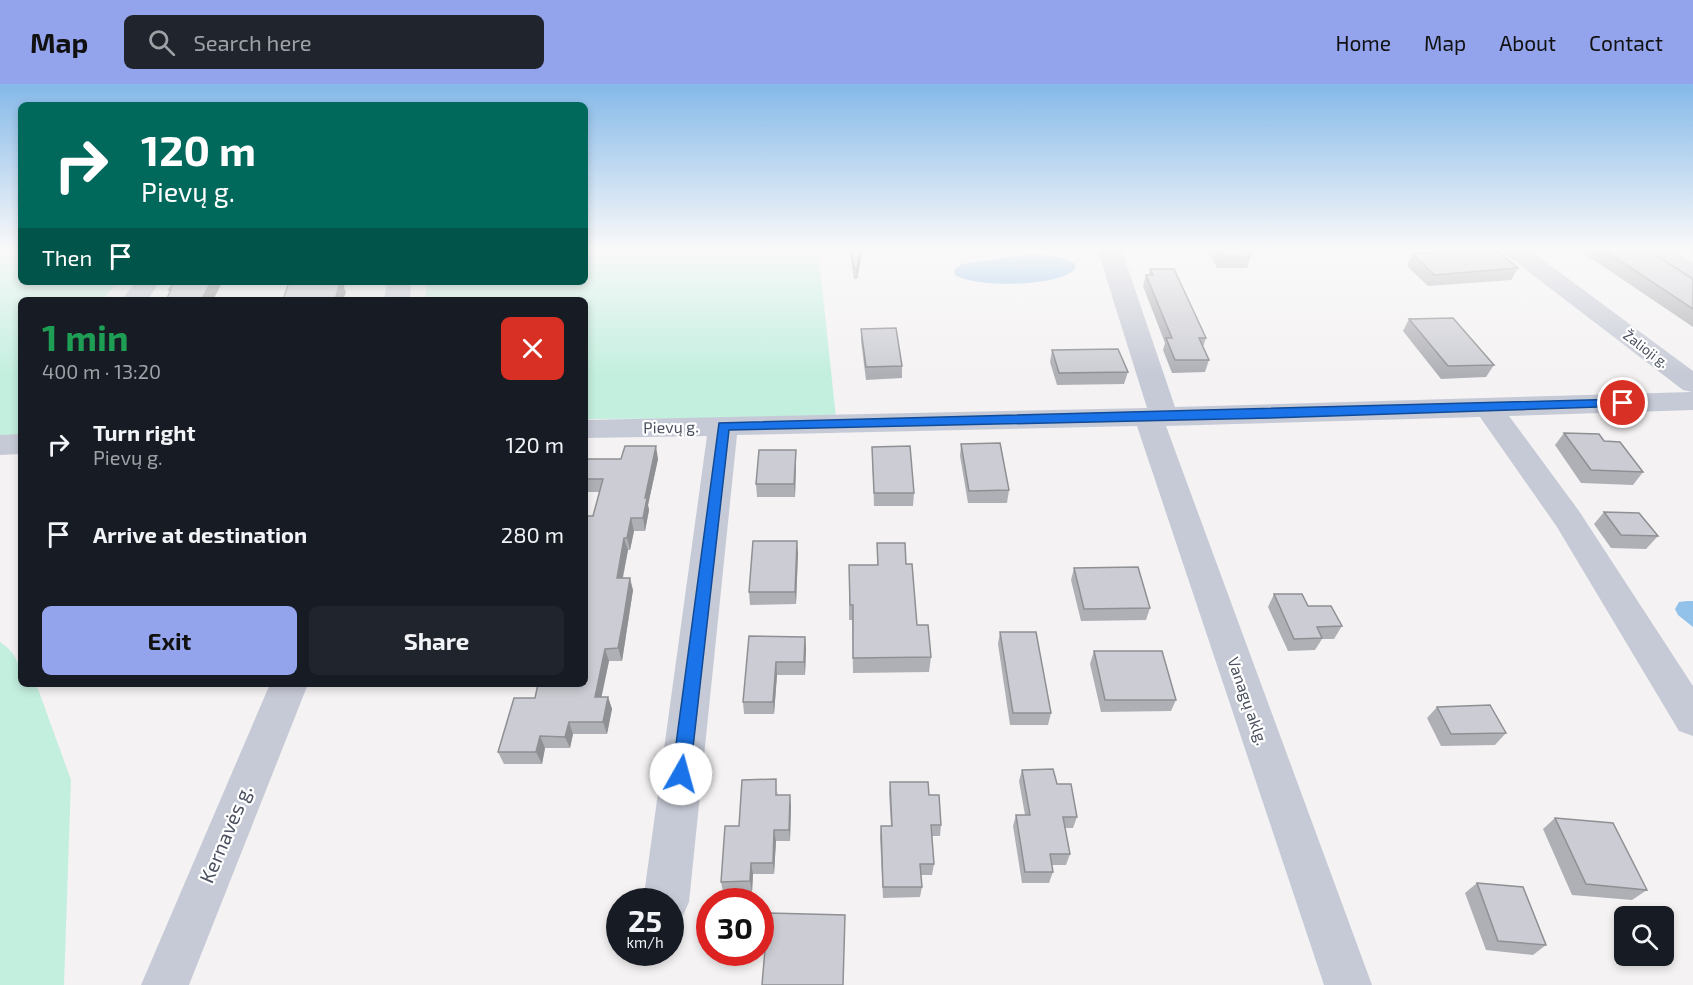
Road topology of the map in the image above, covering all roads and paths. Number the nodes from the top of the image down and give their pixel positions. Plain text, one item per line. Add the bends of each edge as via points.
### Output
1 (1121, 290) edge
2 (1563, 290) edge
3 (1692, 397) edge
4 (1488, 407) junction
5 (1156, 417) junction
6 (723, 426) junction
7 (588, 429) edge
8 (18, 444) edge
9 (0, 445) edge
10 (288, 687) edge
11 (1693, 719) edge
12 (668, 888) edge
13 (165, 985) edge
14 (1348, 985) edge

1 - 5 street, Vanagų aklg.
2 - 3 street, Žalioji g.
3 - 4 street, Pievų g.
4 - 5 street, Pievų g.
4 - 11 street via 1568,519
5 - 6 street, Pievų g.
5 - 14 street, Vanagų aklg.
6 - 7 street, Pievų g.
6 - 12 street
8 - 9 street
10 - 13 street, Kernavės g.

